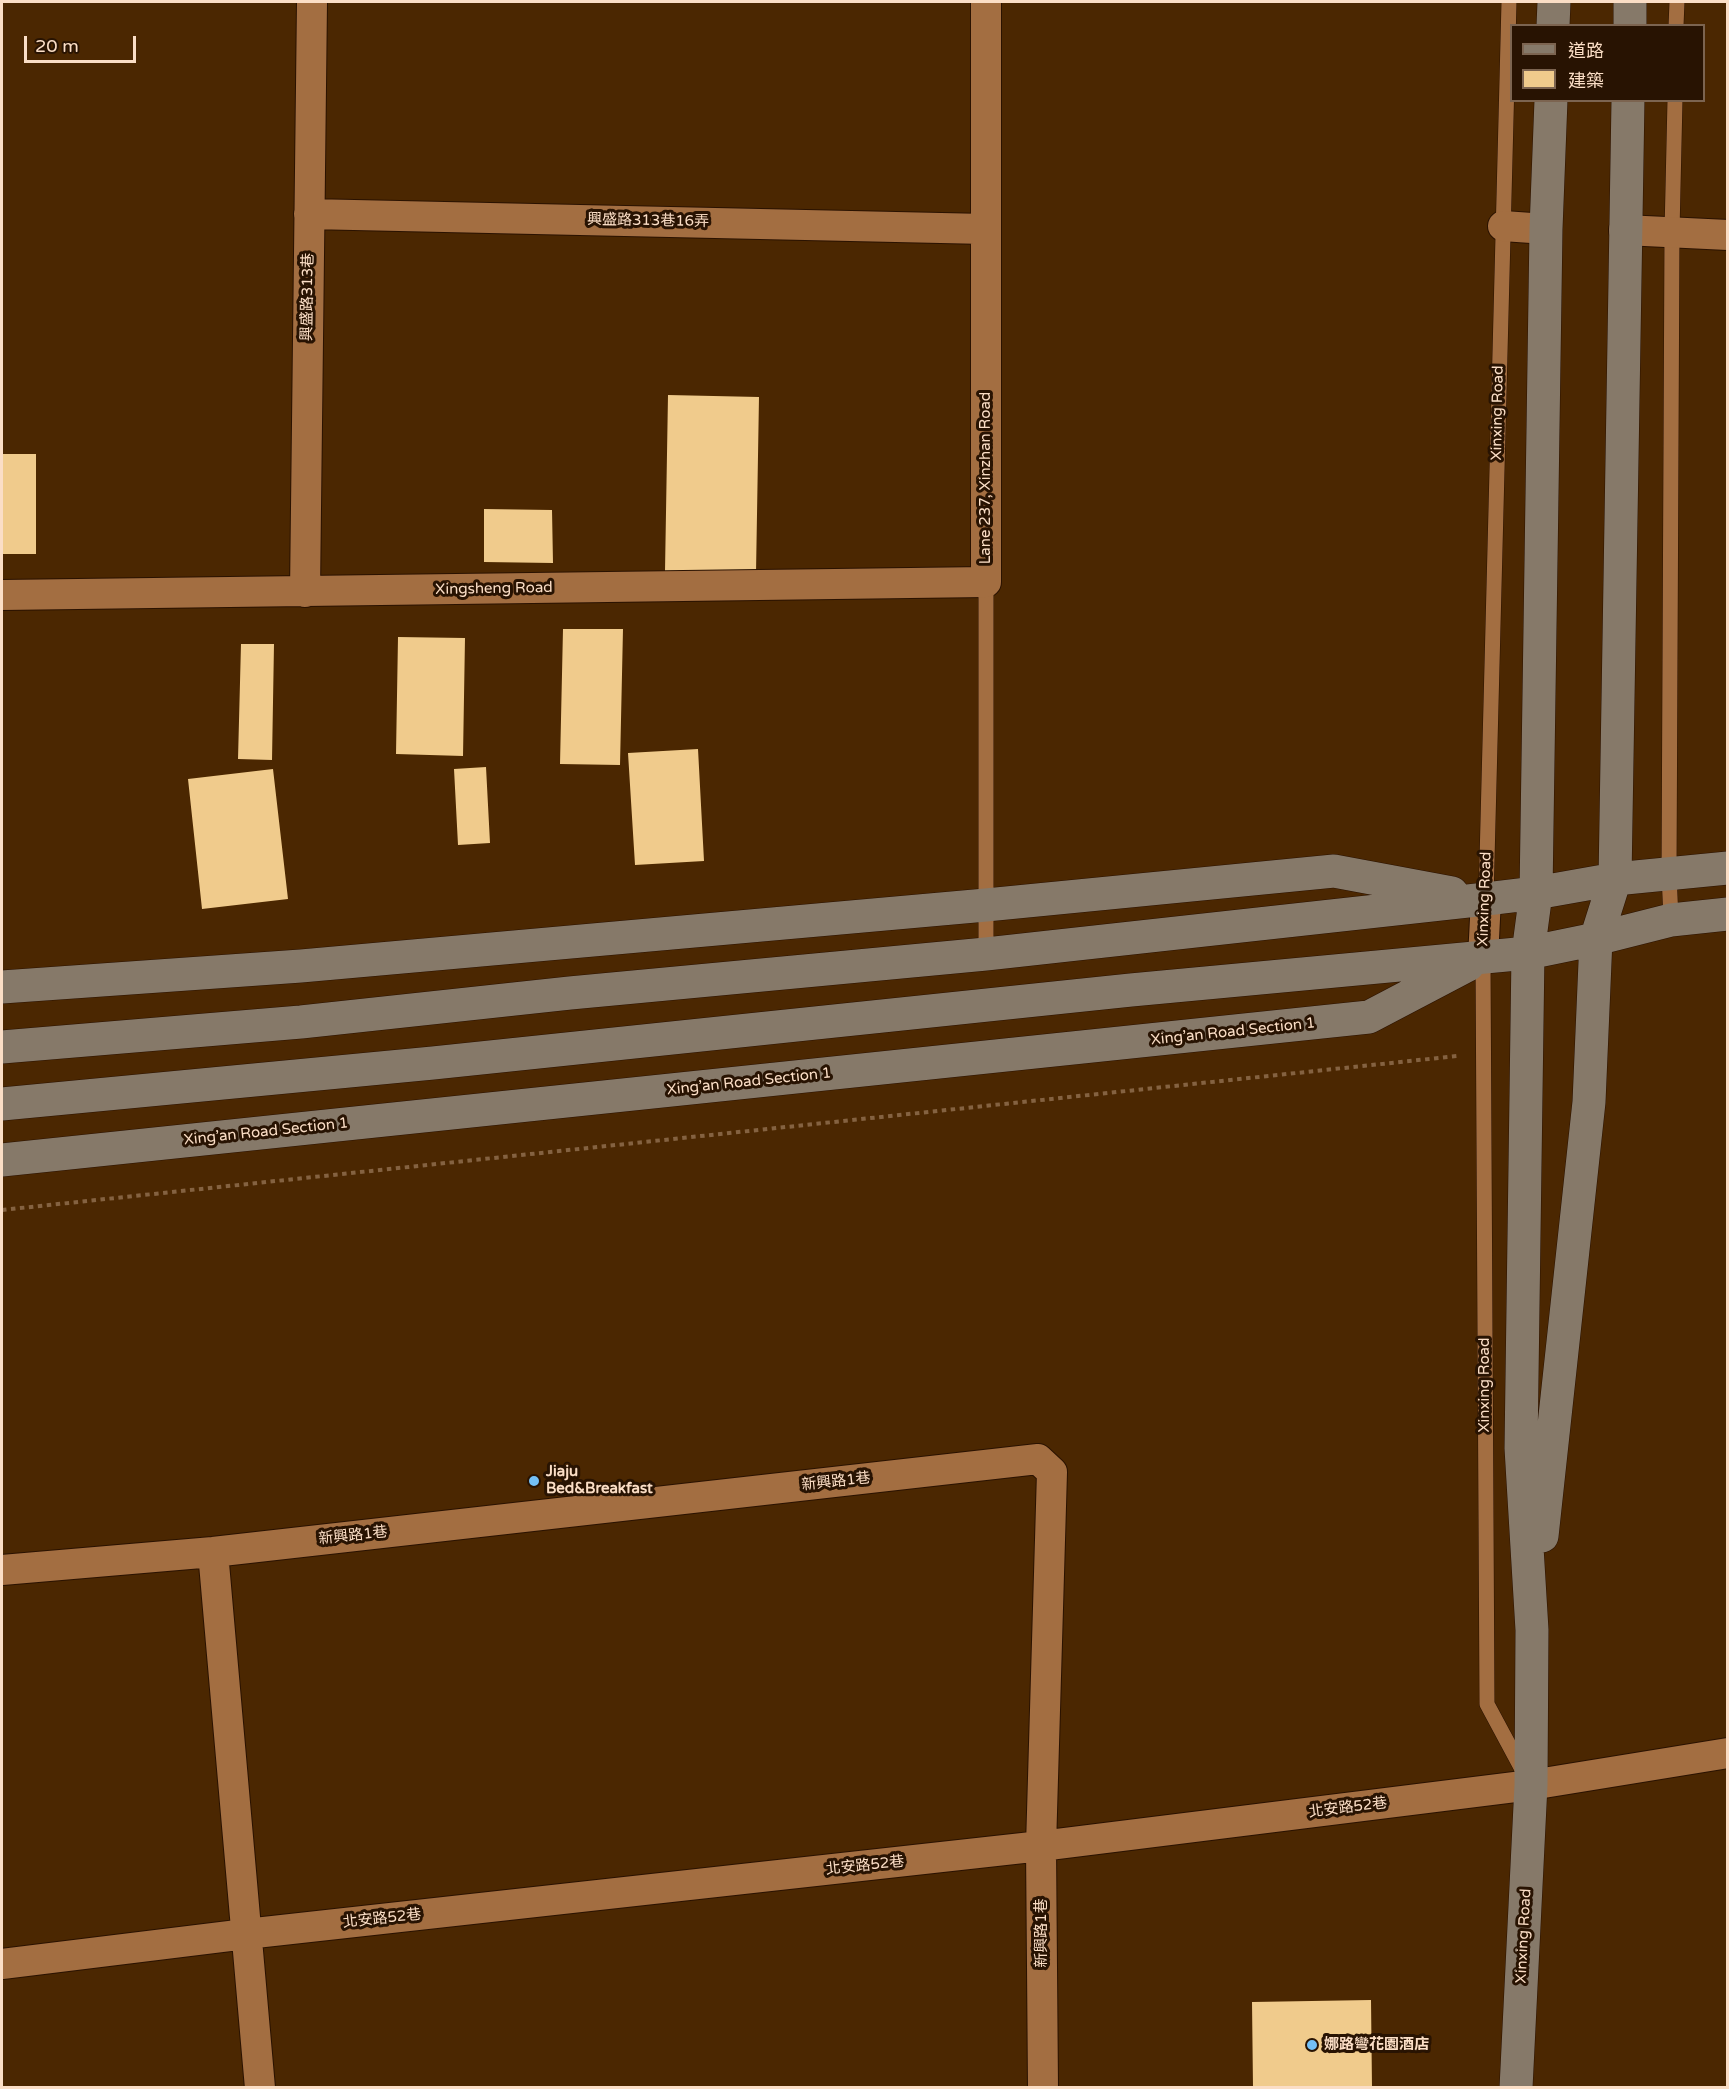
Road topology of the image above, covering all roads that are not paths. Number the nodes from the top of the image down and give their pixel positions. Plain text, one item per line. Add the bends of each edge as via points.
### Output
1 (312, 2) edge
2 (986, 2) edge
3 (1509, 2) edge
4 (1554, 2) edge
5 (1630, 2) edge
6 (1677, 2) edge
7 (1553, 24) edge
8 (1629, 24) edge
9 (1676, 24) edge
10 (1551, 102) edge
11 (1628, 102) edge
12 (1675, 102) edge
13 (309, 214) junction
14 (1503, 226) junction
15 (986, 229) junction
16 (1546, 229) junction
17 (1624, 230) junction
18 (1672, 232) junction
19 (1728, 235) edge
20 (986, 582) junction
21 (305, 592) junction
22 (2, 595) edge
23 (1728, 868) edge
24 (1669, 873) junction
25 (1615, 879) junction
26 (1536, 893) junction
27 (1486, 899) junction
28 (986, 905) junction
29 (1728, 914) edge
30 (1671, 920) junction
31 (1596, 939) junction
32 (1528, 953) junction
33 (986, 954) junction
34 (1483, 958) junction
35 (2, 987) edge
36 (2, 1047) edge
37 (2, 1104) edge
38 (2, 1160) edge
39 (213, 1552) junction
40 (2, 1570) edge
41 (1532, 1630) junction
42 (1728, 1753) edge
43 (1531, 1785) junction
44 (1041, 1846) junction
45 (246, 1934) junction
46 (2, 1964) edge
47 (260, 2088) edge
48 (1043, 2088) edge
49 (1516, 2088) edge

1 - 13 street, 興盛路313巷
2 - 15 street, Lane 237, Xinzhan Road
3 - 14 lane, Xinxing Road
4 - 7 street
5 - 8 street
6 - 9 lane
10 - 16 street, Xinxing Road
11 - 17 street, Xinxing Road
12 - 18 lane
13 - 15 street, 興盛路313巷16弄
13 - 21 street, 興盛路313巷
14 - 16 street
14 - 27 lane, Xinxing Road
15 - 20 street, Lane 237, Xinzhan Road
16 - 26 street, Xinxing Road
17 - 18 street
17 - 25 street, Xinxing Road
18 - 19 street
18 - 24 lane
20 - 21 street, Xingsheng Road
20 - 28 lane, Lane 237, Xinzhan Road
21 - 22 street, Xingsheng Road
23 - 24 street
24 - 25 street
24 - 30 lane
25 - 26 street
25 - 31 street, Xinxing Road
26 - 27 street
26 - 32 street, Xinxing Road
27 - 28 street via 1334,871
27 - 33 street
27 - 34 street, Xinxing Road
28 - 33 lane, Lane 237, Xinzhan Road
28 - 35 street via 301,966
29 - 30 street, Xing’an Road Section 1
30 - 31 street, Xing’an Road Section 1
31 - 32 street, Xing’an Road Section 1
31 - 41 street, Xinxing Road via 1589,1102
32 - 34 street, Xing’an Road Section 1
32 - 41 street, Xinxing Road via 1521,1448
33 - 36 street via 301,1022
34 - 37 street, Xing’an Road Section 1
34 - 38 street, Xing’an Road Section 1 via 1369,1017
34 - 43 lane, Xinxing Road via 1487,1704
39 - 40 street, 新興路1巷
39 - 44 street, 新興路1巷 via 1038,1459 1052,1472
39 - 45 street
41 - 43 street, Xinxing Road
42 - 43 street, 北安路52巷
43 - 44 street, 北安路52巷
43 - 49 street, Xinxing Road
44 - 45 street, 北安路52巷
44 - 48 street, 新興路1巷
45 - 46 street, 北安路52巷
45 - 47 street

